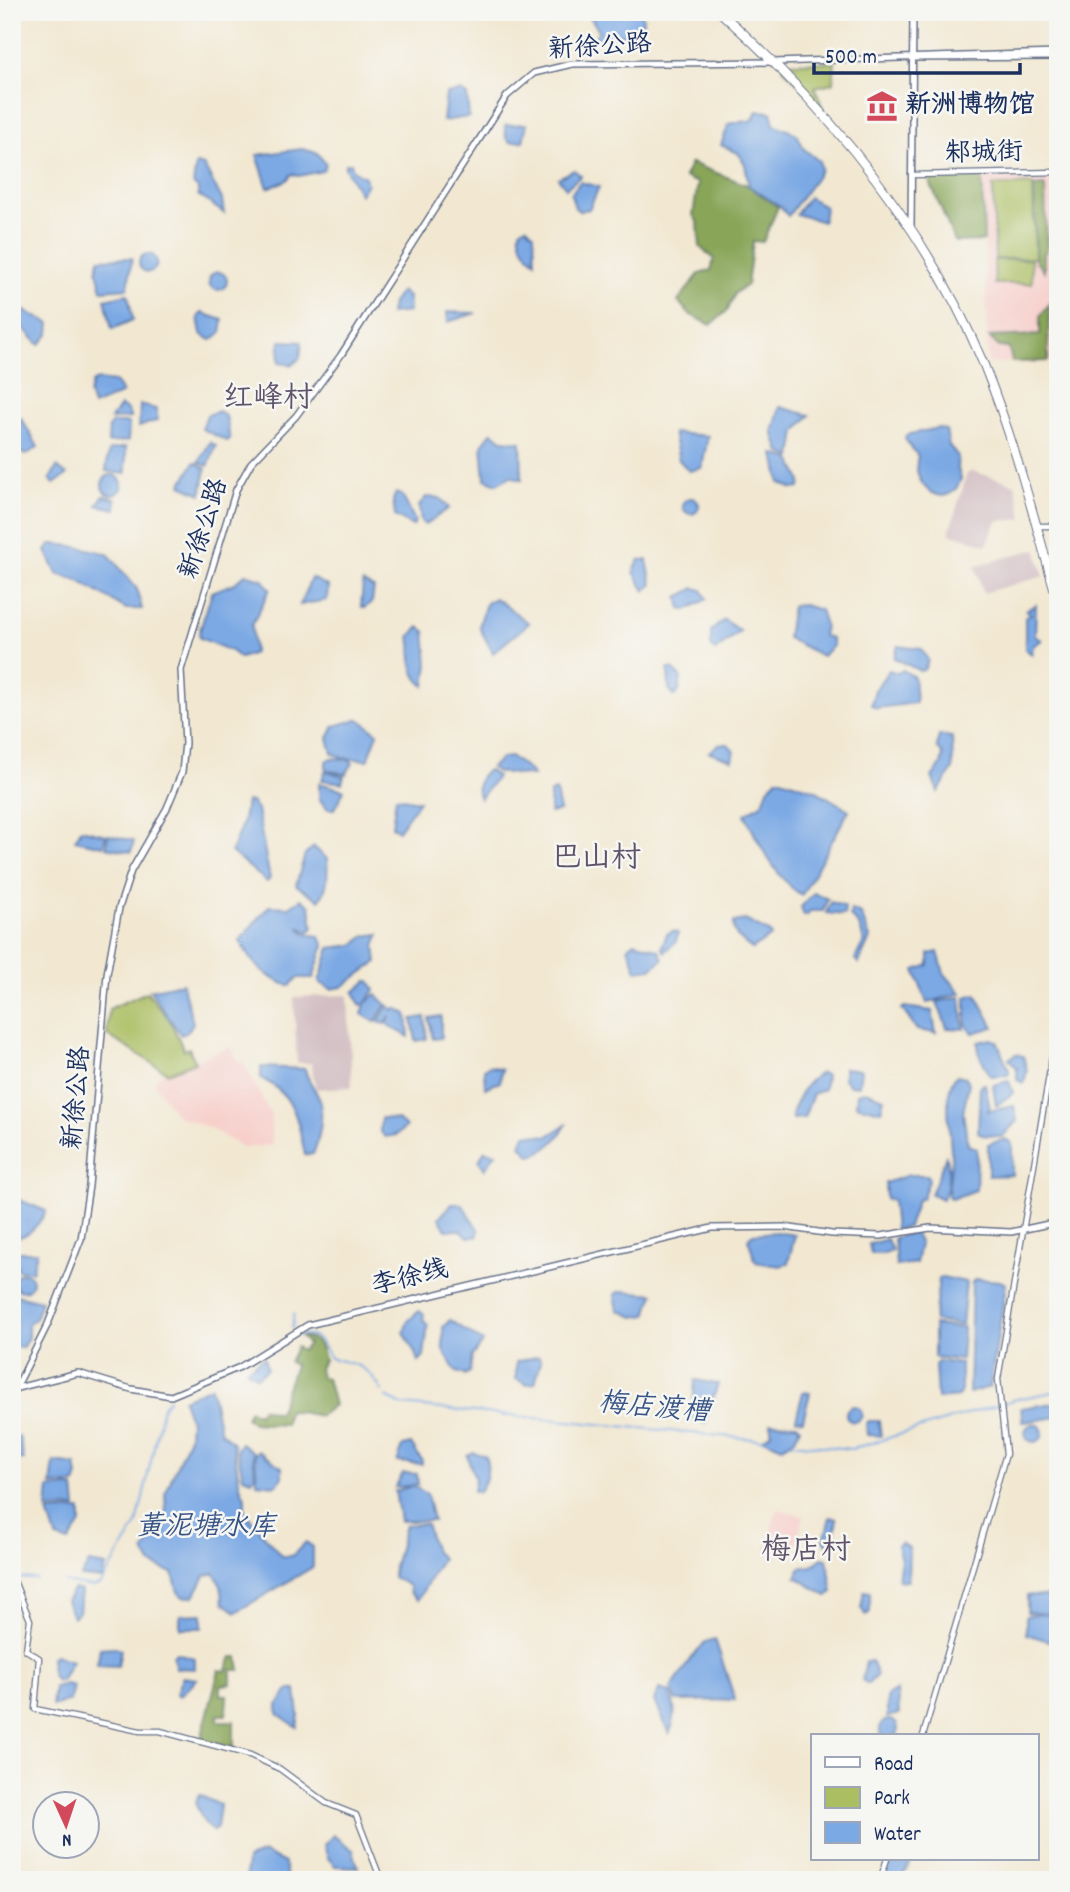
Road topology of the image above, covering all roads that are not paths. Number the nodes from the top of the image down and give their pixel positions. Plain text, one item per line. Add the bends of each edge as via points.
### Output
1 (720, 12) edge
2 (911, 12) edge
3 (1058, 55) edge
4 (911, 58) junction
5 (774, 62) junction
6 (1058, 172) edge
7 (911, 175) junction
8 (909, 227) junction
9 (1037, 526) junction
10 (1058, 526) edge
11 (1058, 603) edge
12 (1058, 1022) edge
13 (1058, 1222) edge
14 (1022, 1230) junction
15 (16, 1389) junction
16 (12, 1396) edge
17 (12, 1576) edge
18 (924, 1734) edge
19 (887, 1860) edge
20 (381, 1880) edge
21 (880, 1880) edge

1 - 5 highway
2 - 4 main road
3 - 4 main road, 新徐公路
4 - 5 main road, 新徐公路
4 - 7 main road
4 - 8 main road
5 - 8 highway via 845,138
5 - 15 main road, 新徐公路 via 579,64 541,70 523,80 494,115 341,355 241,477 181,670 185,749 180,777 131,871 119,908 107,974 81,1239 48,1324
6 - 7 street, 邾城街
7 - 8 main road
8 - 9 highway via 984,365
9 - 10 street
9 - 11 highway
12 - 14 street
13 - 14 main road
14 - 15 main road, 李徐线 via 930,1228 881,1236 784,1227 712,1228 308,1325 240,1367 171,1396 78,1373
14 - 18 street via 999,1373 1006,1457
15 - 16 main road, 新徐公路
17 - 20 street via 30,1620 26,1650 39,1657 34,1709 194,1738 270,1763 326,1804 356,1815
19 - 21 street

